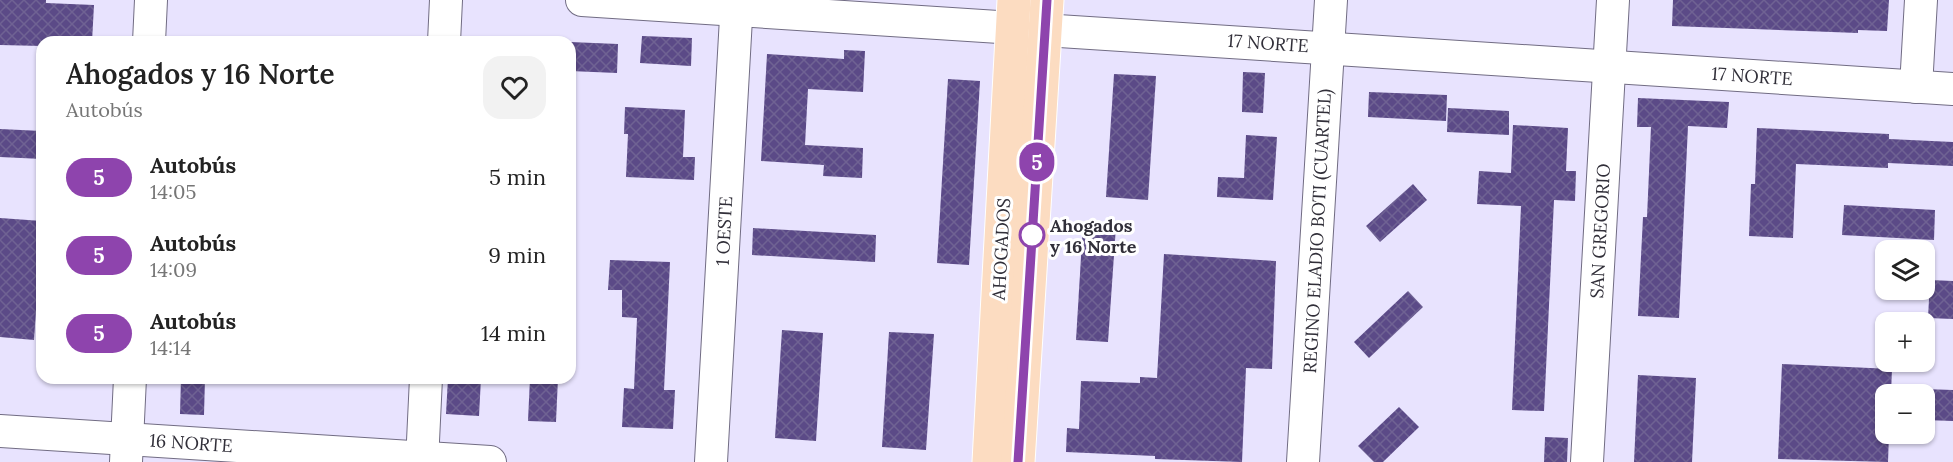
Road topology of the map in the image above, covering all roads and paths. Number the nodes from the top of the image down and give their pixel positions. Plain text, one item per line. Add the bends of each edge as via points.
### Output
1 (151, 0) edge
2 (446, 0) edge
3 (582, 0) edge
4 (1330, 0) edge
5 (1613, 0) edge
6 (1921, 0) edge
7 (737, 5) edge
8 (1014, 13) edge
9 (1046, 14) edge
10 (149, 36) edge
11 (444, 36) edge
12 (1328, 47) junction
13 (1609, 67) junction
14 (1916, 87) junction
15 (1953, 89) edge
16 (130, 384) edge
17 (426, 384) edge
18 (0, 431) edge
19 (126, 451) edge
20 (422, 460) edge
21 (490, 462) edge
22 (711, 462) edge
23 (988, 462) edge
24 (1018, 462) edge
25 (1303, 462) edge
26 (1587, 462) edge

1 - 10 street
2 - 11 street
3 - 7 street, 17 NORTE
4 - 12 street, REGINO ELADIO BOTI (CUARTEL)
5 - 13 street, SAN GREGORIO
6 - 14 street
7 - 8 street, 17 NORTE
7 - 22 street, 1 OESTE
8 - 9 street, 17 NORTE
8 - 23 main road, AHOGADOS
9 - 12 street, 17 NORTE
9 - 24 main road, AHOGADOS
12 - 13 street, 17 NORTE
12 - 25 street, REGINO ELADIO BOTI (CUARTEL)
13 - 14 street, 17 NORTE
13 - 26 street, SAN GREGORIO
14 - 15 street, 17 NORTE
16 - 19 street
17 - 20 street
18 - 19 street, 16 NORTE
19 - 20 street, 16 NORTE
20 - 21 street, 16 NORTE

